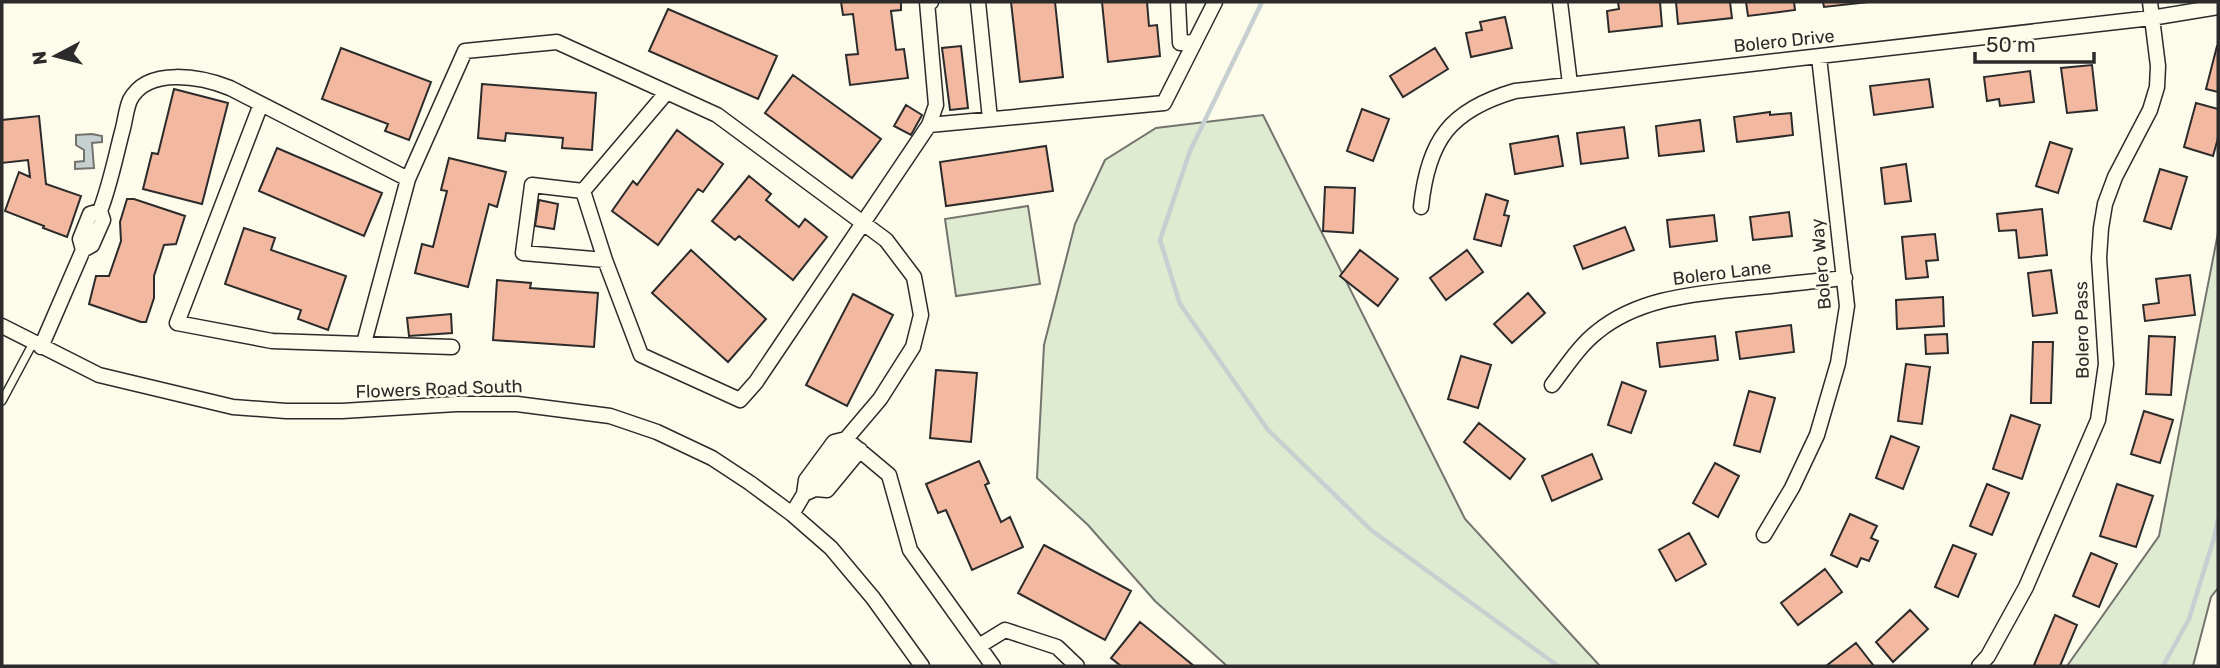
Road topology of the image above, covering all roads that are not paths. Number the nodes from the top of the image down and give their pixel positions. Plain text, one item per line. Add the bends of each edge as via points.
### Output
1 (931, 2) edge
2 (978, 2) edge
3 (1178, 2) edge
4 (1215, 2) edge
5 (1560, 2) edge
6 (2150, 2) edge
7 (2218, 7) edge
8 (2151, 18) junction
9 (1194, 43) junction
10 (1818, 57) junction
11 (1570, 84) junction
12 (667, 92) junction
13 (261, 104) junction
14 (990, 119) junction
15 (929, 125) junction
16 (408, 179) junction
17 (583, 191) junction
18 (1421, 206) dead end
19 (863, 223) junction
20 (605, 260) junction
21 (1844, 278) junction
22 (2, 326) edge
23 (364, 344) junction
24 (37, 345) junction
25 (452, 346) dead end
26 (1552, 385) dead end
27 (2, 401) edge
28 (846, 439) junction
29 (860, 450) junction
30 (809, 491) junction
31 (792, 514) junction
32 (1764, 536) dead end
33 (979, 646) junction
34 (922, 666) edge
35 (993, 666) edge
36 (1077, 666) edge
37 (1979, 666) edge

1 - 15 street via 927,2 936,105
2 - 14 street
3 - 9 street via 1180,43
4 - 9 street
5 - 11 street
6 - 8 street, Bolero Pass
7 - 8 street, Bolero Drive
8 - 10 street, Bolero Drive
8 - 37 street, Bolero Pass via 2157,87 2112,186 2101,228 2106,364 2098,420 2026,587
9 - 14 street via 1164,103
10 - 11 street, Bolero Drive
10 - 21 street, Bolero Way
11 - 18 street, Bolero Drive via 1515,91 1468,111 1438,142 1428,164
12 - 16 street via 557,42 466,51
12 - 17 street
12 - 19 street via 717,115
13 - 16 street
13 - 23 street via 177,323 272,341
13 - 24 street via 209,80 160,79 142,87 131,100 100,211 90,214 80,239 83,250
14 - 15 street
15 - 19 street
16 - 23 street
17 - 20 street
17 - 20 street via 532,185 523,253
19 - 20 street via 740,400 641,355
19 - 28 street via 886,240 914,277 921,315 913,347 880,399
21 - 26 street, Bolero Lane via 1658,301 1595,334
21 - 32 street, Bolero Way via 1847,306 1838,363 1817,435
22 - 24 street, Flowers Road South
23 - 25 street
24 - 27 lane
24 - 31 street, Flowers Road South via 99,375 233,407 342,411 517,404 610,416 712,458
28 - 29 street
28 - 30 street via 844,450
29 - 30 street via 827,490
29 - 33 street via 889,475 910,550
30 - 31 street
31 - 34 street, Flowers Road South via 831,548
33 - 35 street
33 - 36 street via 1005,630 1056,647

